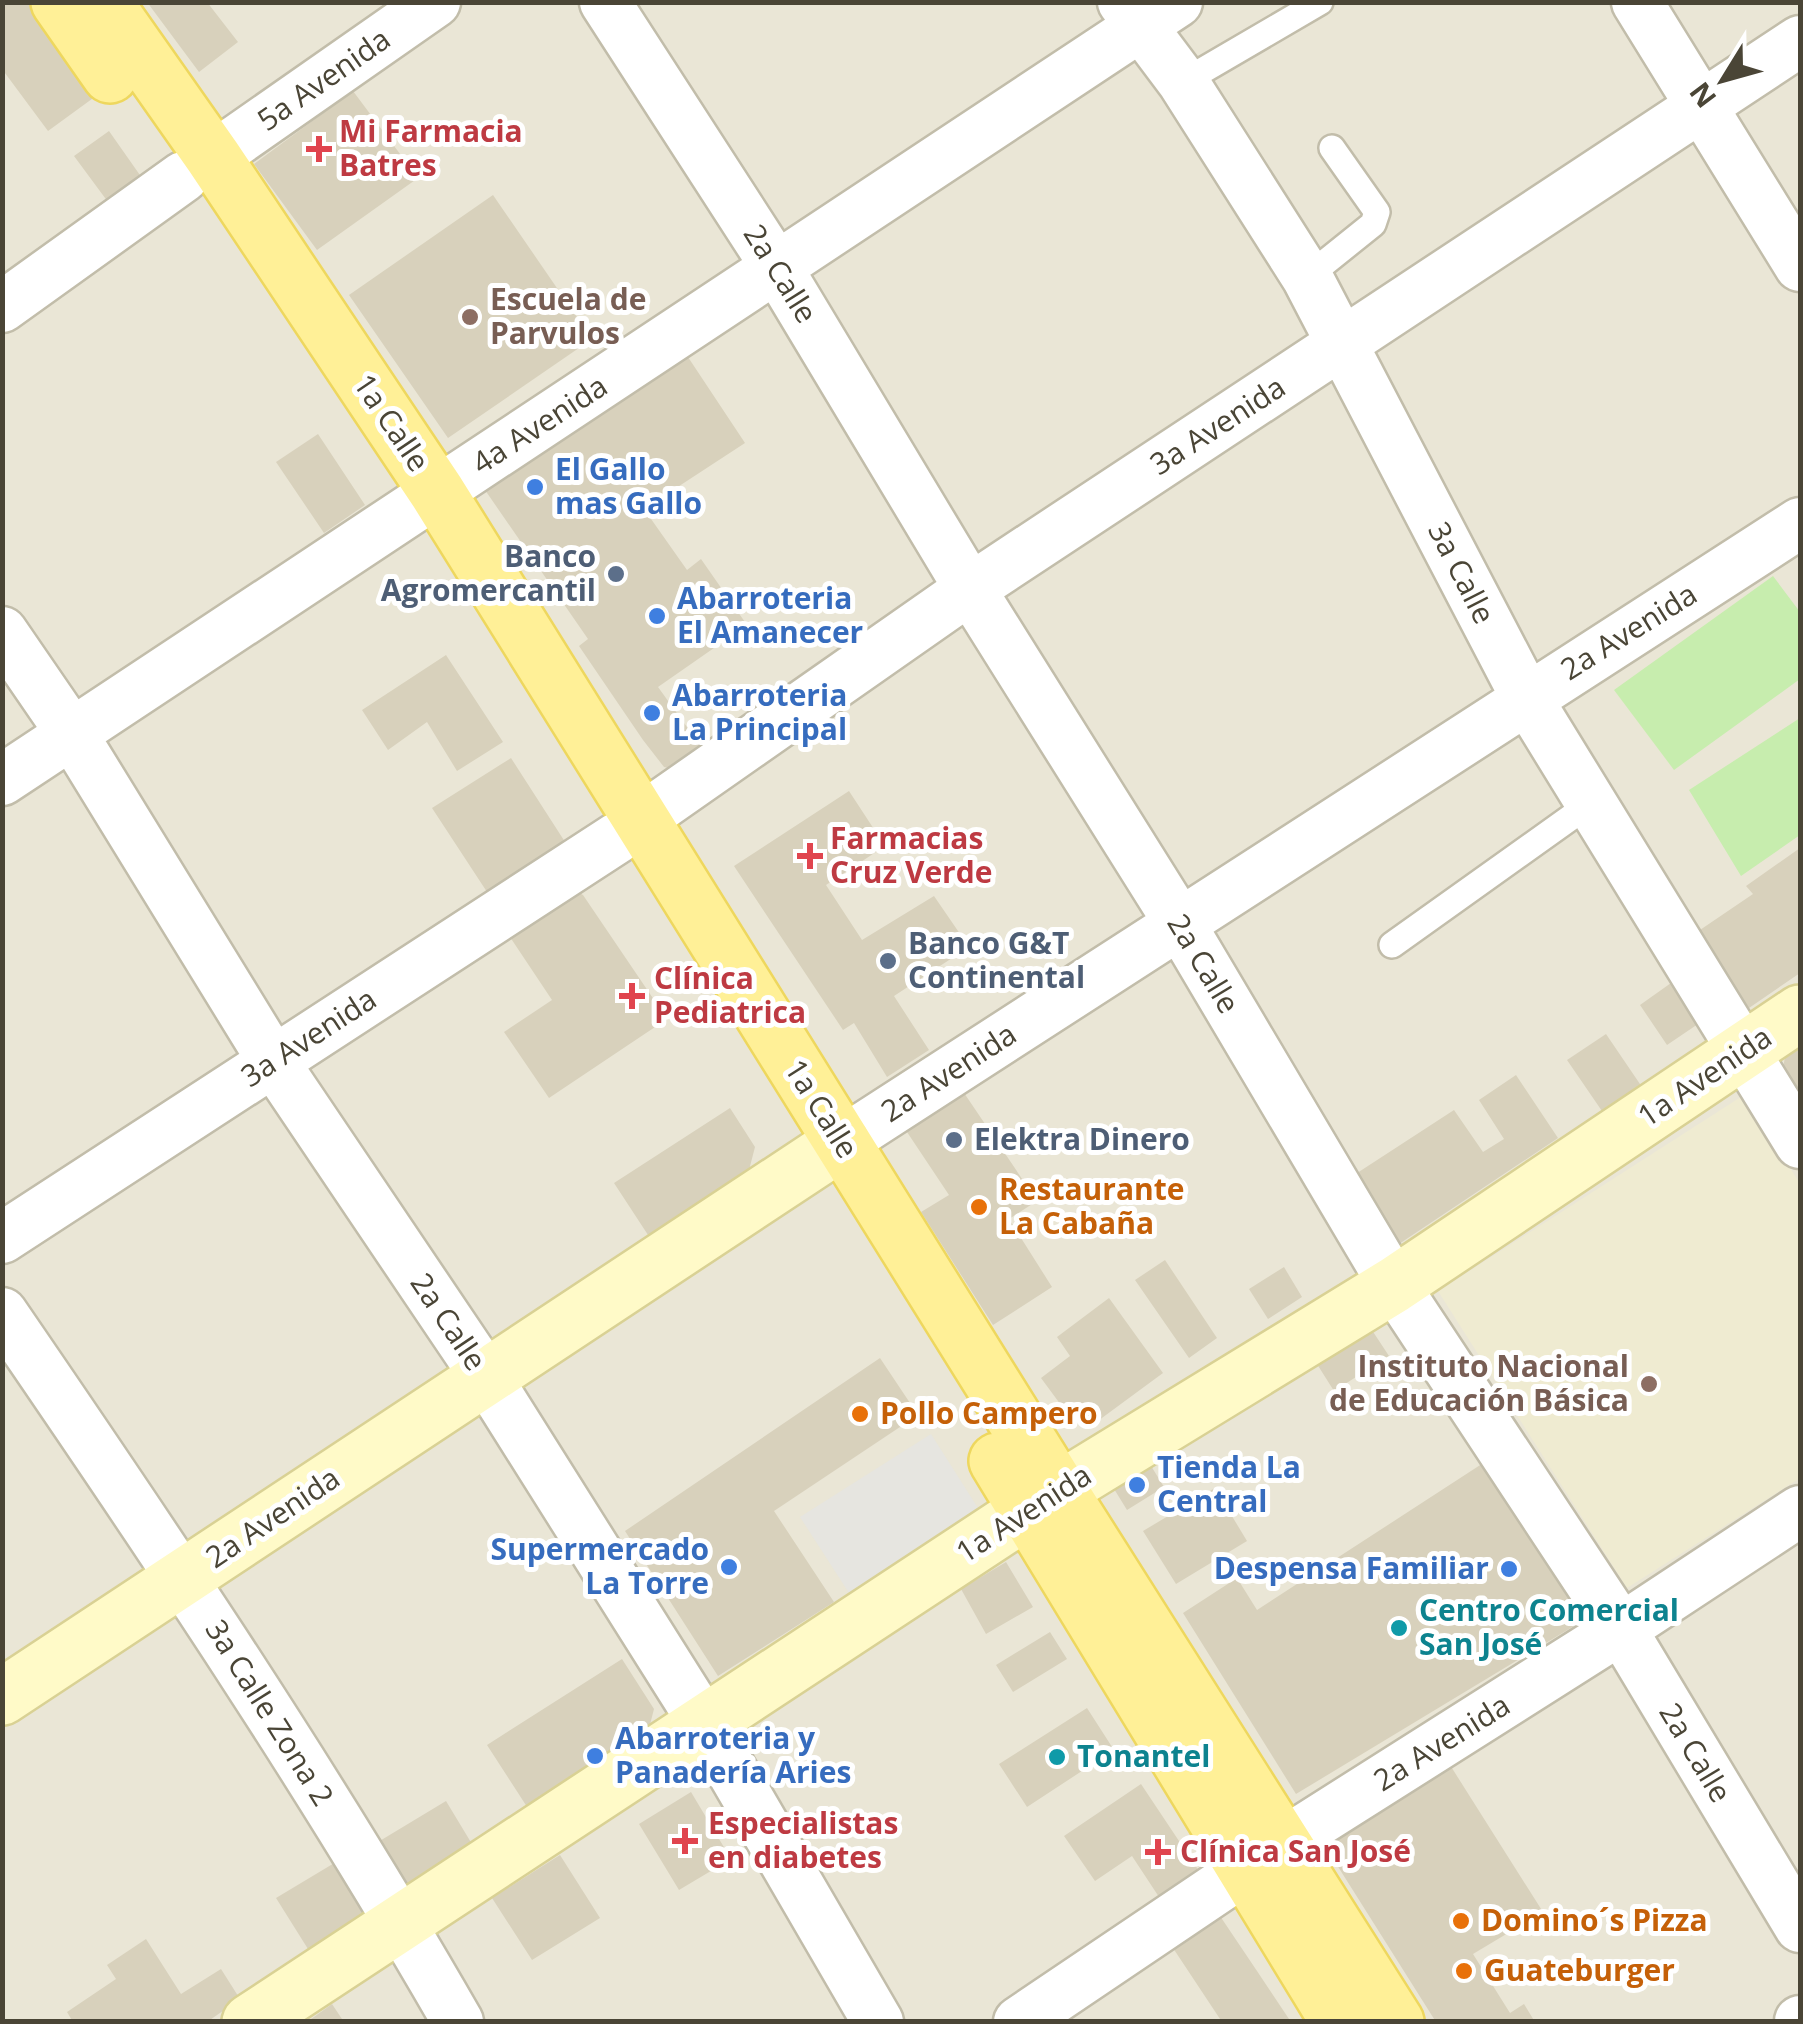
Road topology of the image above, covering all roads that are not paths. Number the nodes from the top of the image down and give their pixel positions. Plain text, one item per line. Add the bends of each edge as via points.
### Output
1 (59, 2) edge
2 (104, 2) edge
3 (435, 2) edge
4 (605, 2) edge
5 (1320, 2) edge
6 (1637, 2) edge
7 (1147, 11) edge
8 (1800, 41) edge
9 (1183, 82) junction
10 (1702, 104) junction
11 (1332, 148) dead end
12 (198, 167) junction
13 (1800, 266) edge
14 (778, 268) junction
15 (1307, 277) junction
16 (2, 307) edge
17 (1343, 344) junction
18 (426, 500) junction
19 (1800, 523) edge
20 (970, 589) junction
21 (2, 632) edge
22 (1526, 697) junction
23 (72, 734) junction
24 (2, 780) edge
25 (1591, 803) junction
26 (629, 829) junction
27 (1180, 924) junction
28 (1392, 945) dead end
29 (1800, 1012) edge
30 (1744, 1052) junction
31 (273, 1061) junction
32 (1800, 1143) edge
33 (828, 1151) junction
34 (2, 1238) edge
35 (1394, 1285) junction
36 (2, 1314) edge
37 (486, 1378) junction
38 (1044, 1501) junction
39 (1800, 1511) edge
40 (184, 1577) junction
41 (1620, 1630) junction
42 (2, 1697) edge
43 (704, 1723) junction
44 (1265, 1856) junction
45 (401, 1922) junction
46 (1800, 1926) edge
47 (250, 2022) edge
48 (458, 2022) edge
49 (878, 2022) edge
50 (1018, 2022) edge
51 (1339, 2022) edge
52 (1396, 2022) edge

1 - 12 main road, 1a Calle
2 - 12 main road, 1a Calle
3 - 12 street, 5a Avenida
4 - 14 street, 2a Calle
5 - 9 lane
6 - 10 street
7 - 9 street, 3a Calle
7 - 14 street, 4a Avenida
8 - 10 street, 3a Avenida
9 - 15 street, 3a Calle
10 - 13 street
10 - 17 street, 3a Avenida
11 - 15 lane via 1377,212 1373,224
12 - 16 street, 5a Avenida
12 - 18 main road, 1a Calle
14 - 18 street, 4a Avenida
14 - 20 street, 2a Calle
15 - 17 street, 3a Calle
17 - 20 street, 3a Avenida
17 - 22 street, 3a Calle
18 - 23 street, 4a Avenida
18 - 26 main road, 1a Calle
19 - 22 street, 2a Avenida
20 - 26 street, 3a Avenida
20 - 27 street, 2a Calle
21 - 23 street, 2a Calle
22 - 25 street, 3a Calle
22 - 27 street, 2a Avenida
23 - 24 street, 4a Avenida
23 - 31 street, 2a Calle
25 - 28 lane
25 - 30 street, 3a Calle
26 - 31 street, 3a Avenida
26 - 33 main road, 1a Calle
27 - 33 street, 2a Avenida
27 - 35 street, 2a Calle
29 - 30 street, 1a Avenida
30 - 32 street, 3a Calle
30 - 35 street, 1a Avenida
31 - 34 street, 3a Avenida
31 - 37 street, 2a Calle
33 - 37 street, 2a Avenida
33 - 38 main road, 1a Calle
35 - 38 street, 1a Avenida
35 - 41 street, 2a Calle
36 - 40 street, 3a Calle Zona 2
37 - 40 street, 2a Avenida
37 - 43 street, 2a Calle
38 - 43 street, 1a Avenida
38 - 44 main road, 1a Calle
39 - 41 street, 2a Avenida
40 - 42 street, 2a Avenida
40 - 45 street, 3a Calle Zona 2
41 - 44 street, 2a Avenida
41 - 46 street, 2a Calle
43 - 45 street, 1a Avenida
43 - 49 street, 2a Calle
44 - 50 street, 2a Avenida
44 - 51 main road, 1a Calle
44 - 52 main road, 1a Calle
45 - 47 street, 1a Avenida
45 - 48 street, 3a Calle Zona 2

